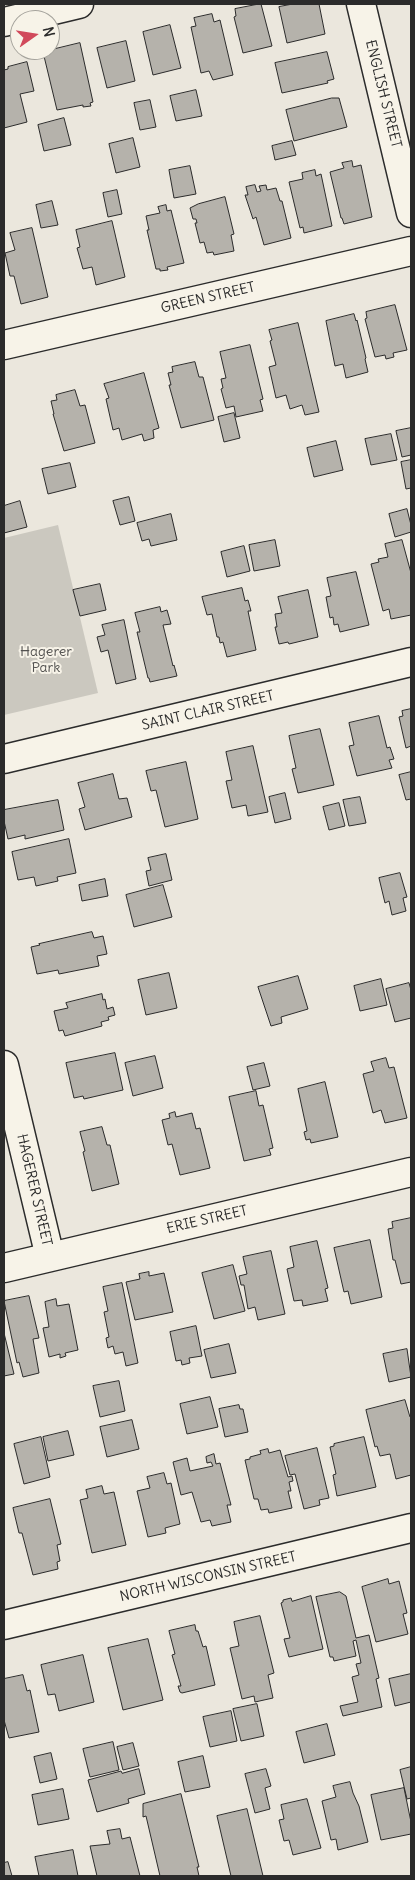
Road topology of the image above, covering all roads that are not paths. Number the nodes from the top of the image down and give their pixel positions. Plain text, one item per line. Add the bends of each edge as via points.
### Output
1 (79, 4) edge
2 (361, 4) edge
3 (4, 22) edge
4 (411, 213) edge
5 (411, 251) edge
6 (4, 345) edge
7 (411, 662) edge
8 (4, 759) edge
9 (4, 1065) edge
10 (411, 1172) edge
11 (50, 1257) junction
12 (4, 1268) edge
13 (411, 1528) edge
14 (4, 1625) edge

1 - 3 street
2 - 4 street, ENGLISH STREET
5 - 6 street, GREEN STREET
7 - 8 street, SAINT CLAIR STREET
9 - 11 street, HAGERER STREET
10 - 11 street, ERIE STREET
11 - 12 street, ERIE STREET
13 - 14 street, NORTH WISCONSIN STREET

